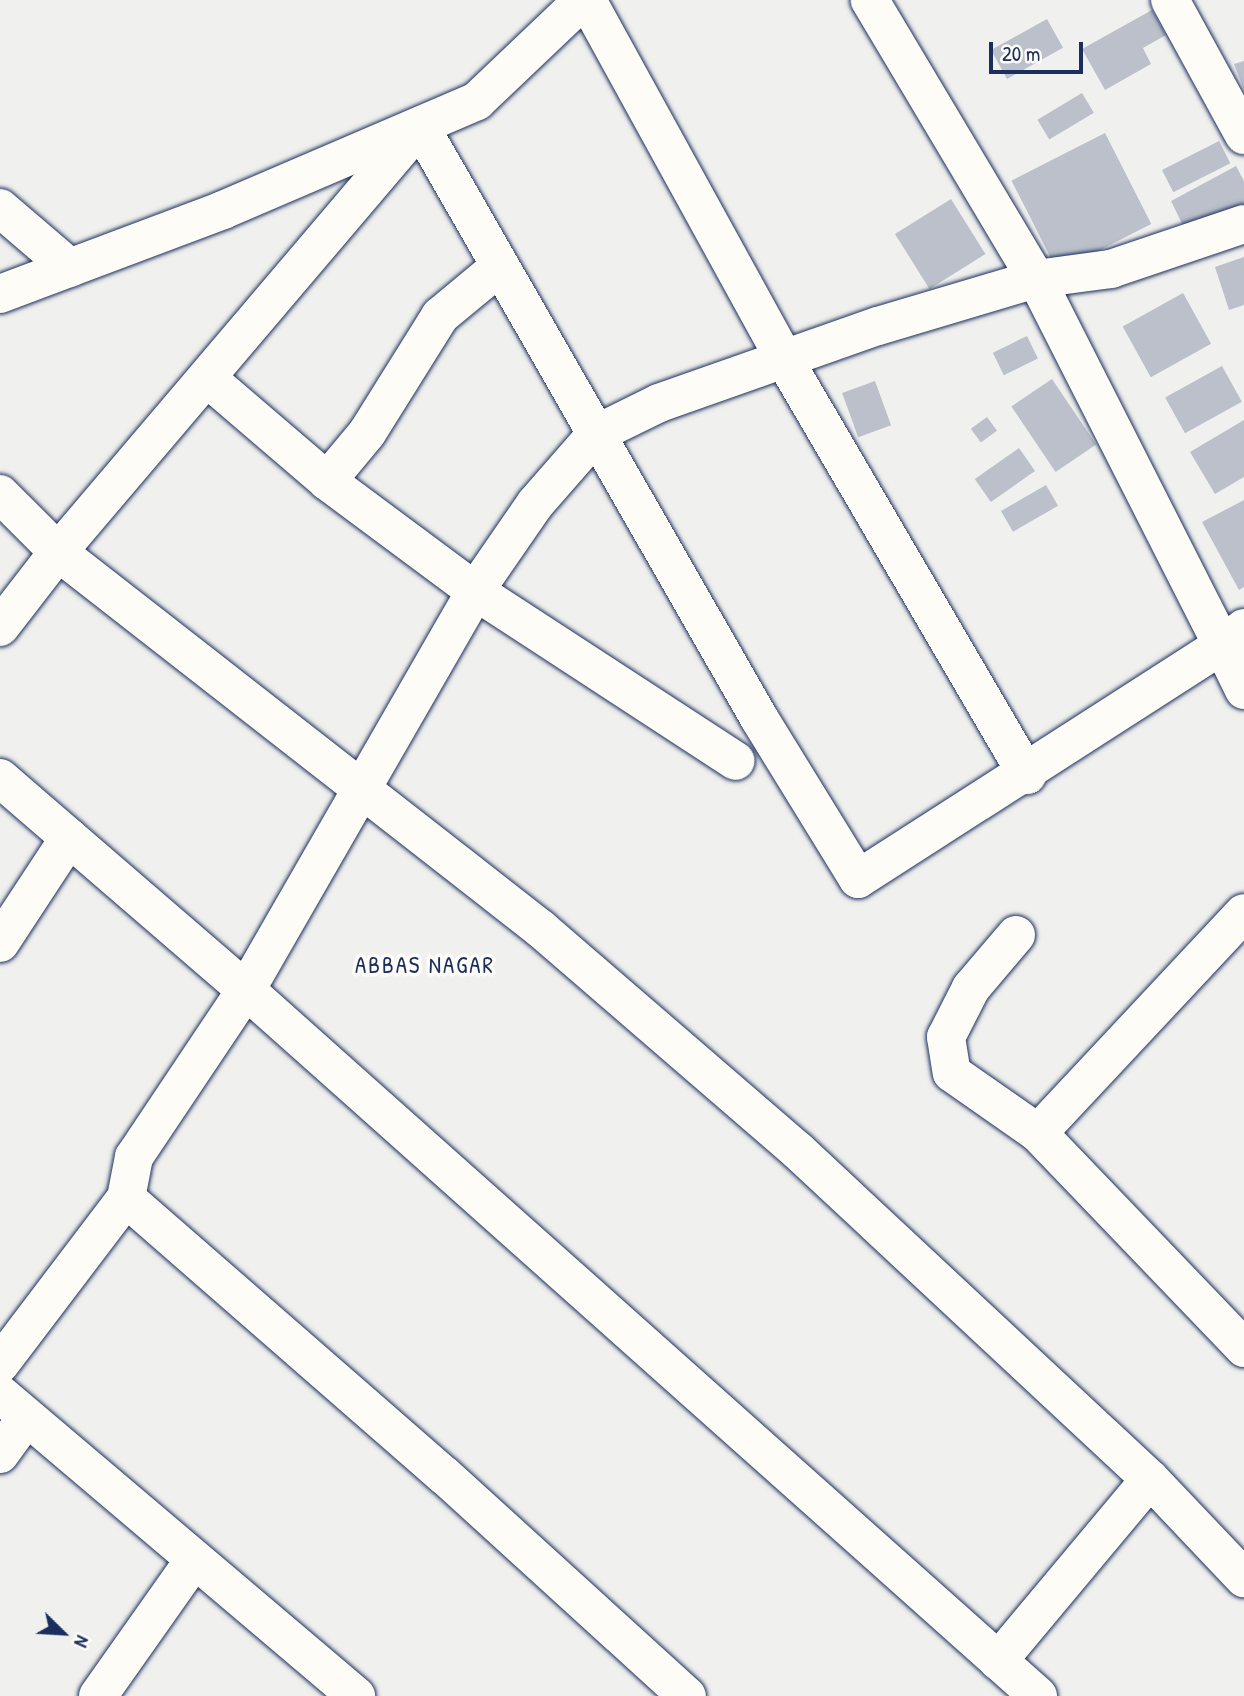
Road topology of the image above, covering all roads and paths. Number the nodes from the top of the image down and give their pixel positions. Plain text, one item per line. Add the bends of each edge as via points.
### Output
1 (585, 0) edge
2 (870, 0) edge
3 (1170, 0) edge
4 (420, 126) junction
5 (1244, 135) edge
6 (0, 208) edge
7 (1244, 224) edge
8 (499, 267) junction
9 (70, 268) junction
10 (1036, 279) junction
11 (0, 294) edge
12 (784, 359) junction
13 (207, 378) junction
14 (596, 434) junction
15 (327, 481) junction
16 (0, 494) edge
17 (58, 552) junction
18 (475, 591) junction
19 (0, 627) edge
20 (1233, 637) edge
21 (1244, 690) edge
22 (736, 761) dead end
23 (1027, 775) junction
24 (0, 778) edge
25 (364, 788) junction
26 (69, 838) junction
27 (1244, 912) edge
28 (1016, 935) dead end
29 (0, 943) edge
30 (246, 990) junction
31 (1038, 1133) junction
32 (126, 1198) junction
33 (1244, 1348) edge
34 (0, 1364) edge
35 (13, 1406) edge
36 (0, 1454) edge
37 (1150, 1479) junction
38 (194, 1560) junction
39 (1244, 1578) edge
40 (998, 1661) junction
41 (99, 1696) edge
42 (356, 1696) edge
43 (687, 1696) edge
44 (1038, 1696) edge

1 - 4 street via 477,101
1 - 12 street
2 - 10 street
3 - 5 street
4 - 8 street
4 - 9 street via 223,210
4 - 13 street
6 - 9 street
7 - 10 street via 1111,269
8 - 14 street
8 - 15 street via 440,316 367,433
9 - 11 street
10 - 12 street
10 - 20 street
12 - 14 street via 659,403
12 - 23 street
13 - 15 street
13 - 17 street
14 - 18 street via 536,503
14 - 23 street via 759,718 858,879
15 - 18 street
16 - 17 street
17 - 19 street
17 - 25 street
18 - 22 street
18 - 25 street
20 - 21 street
20 - 23 street
24 - 26 street
25 - 30 street
25 - 37 street via 541,929 786,1141
26 - 29 street
26 - 30 street
27 - 31 street
28 - 31 street via 971,988 946,1037 952,1073
30 - 32 street via 134,1157
30 - 40 street
31 - 33 street
32 - 34 street
32 - 43 street via 445,1476
35 - 36 street
35 - 38 street
37 - 39 street
37 - 40 street
38 - 41 street
38 - 42 street
40 - 44 street

